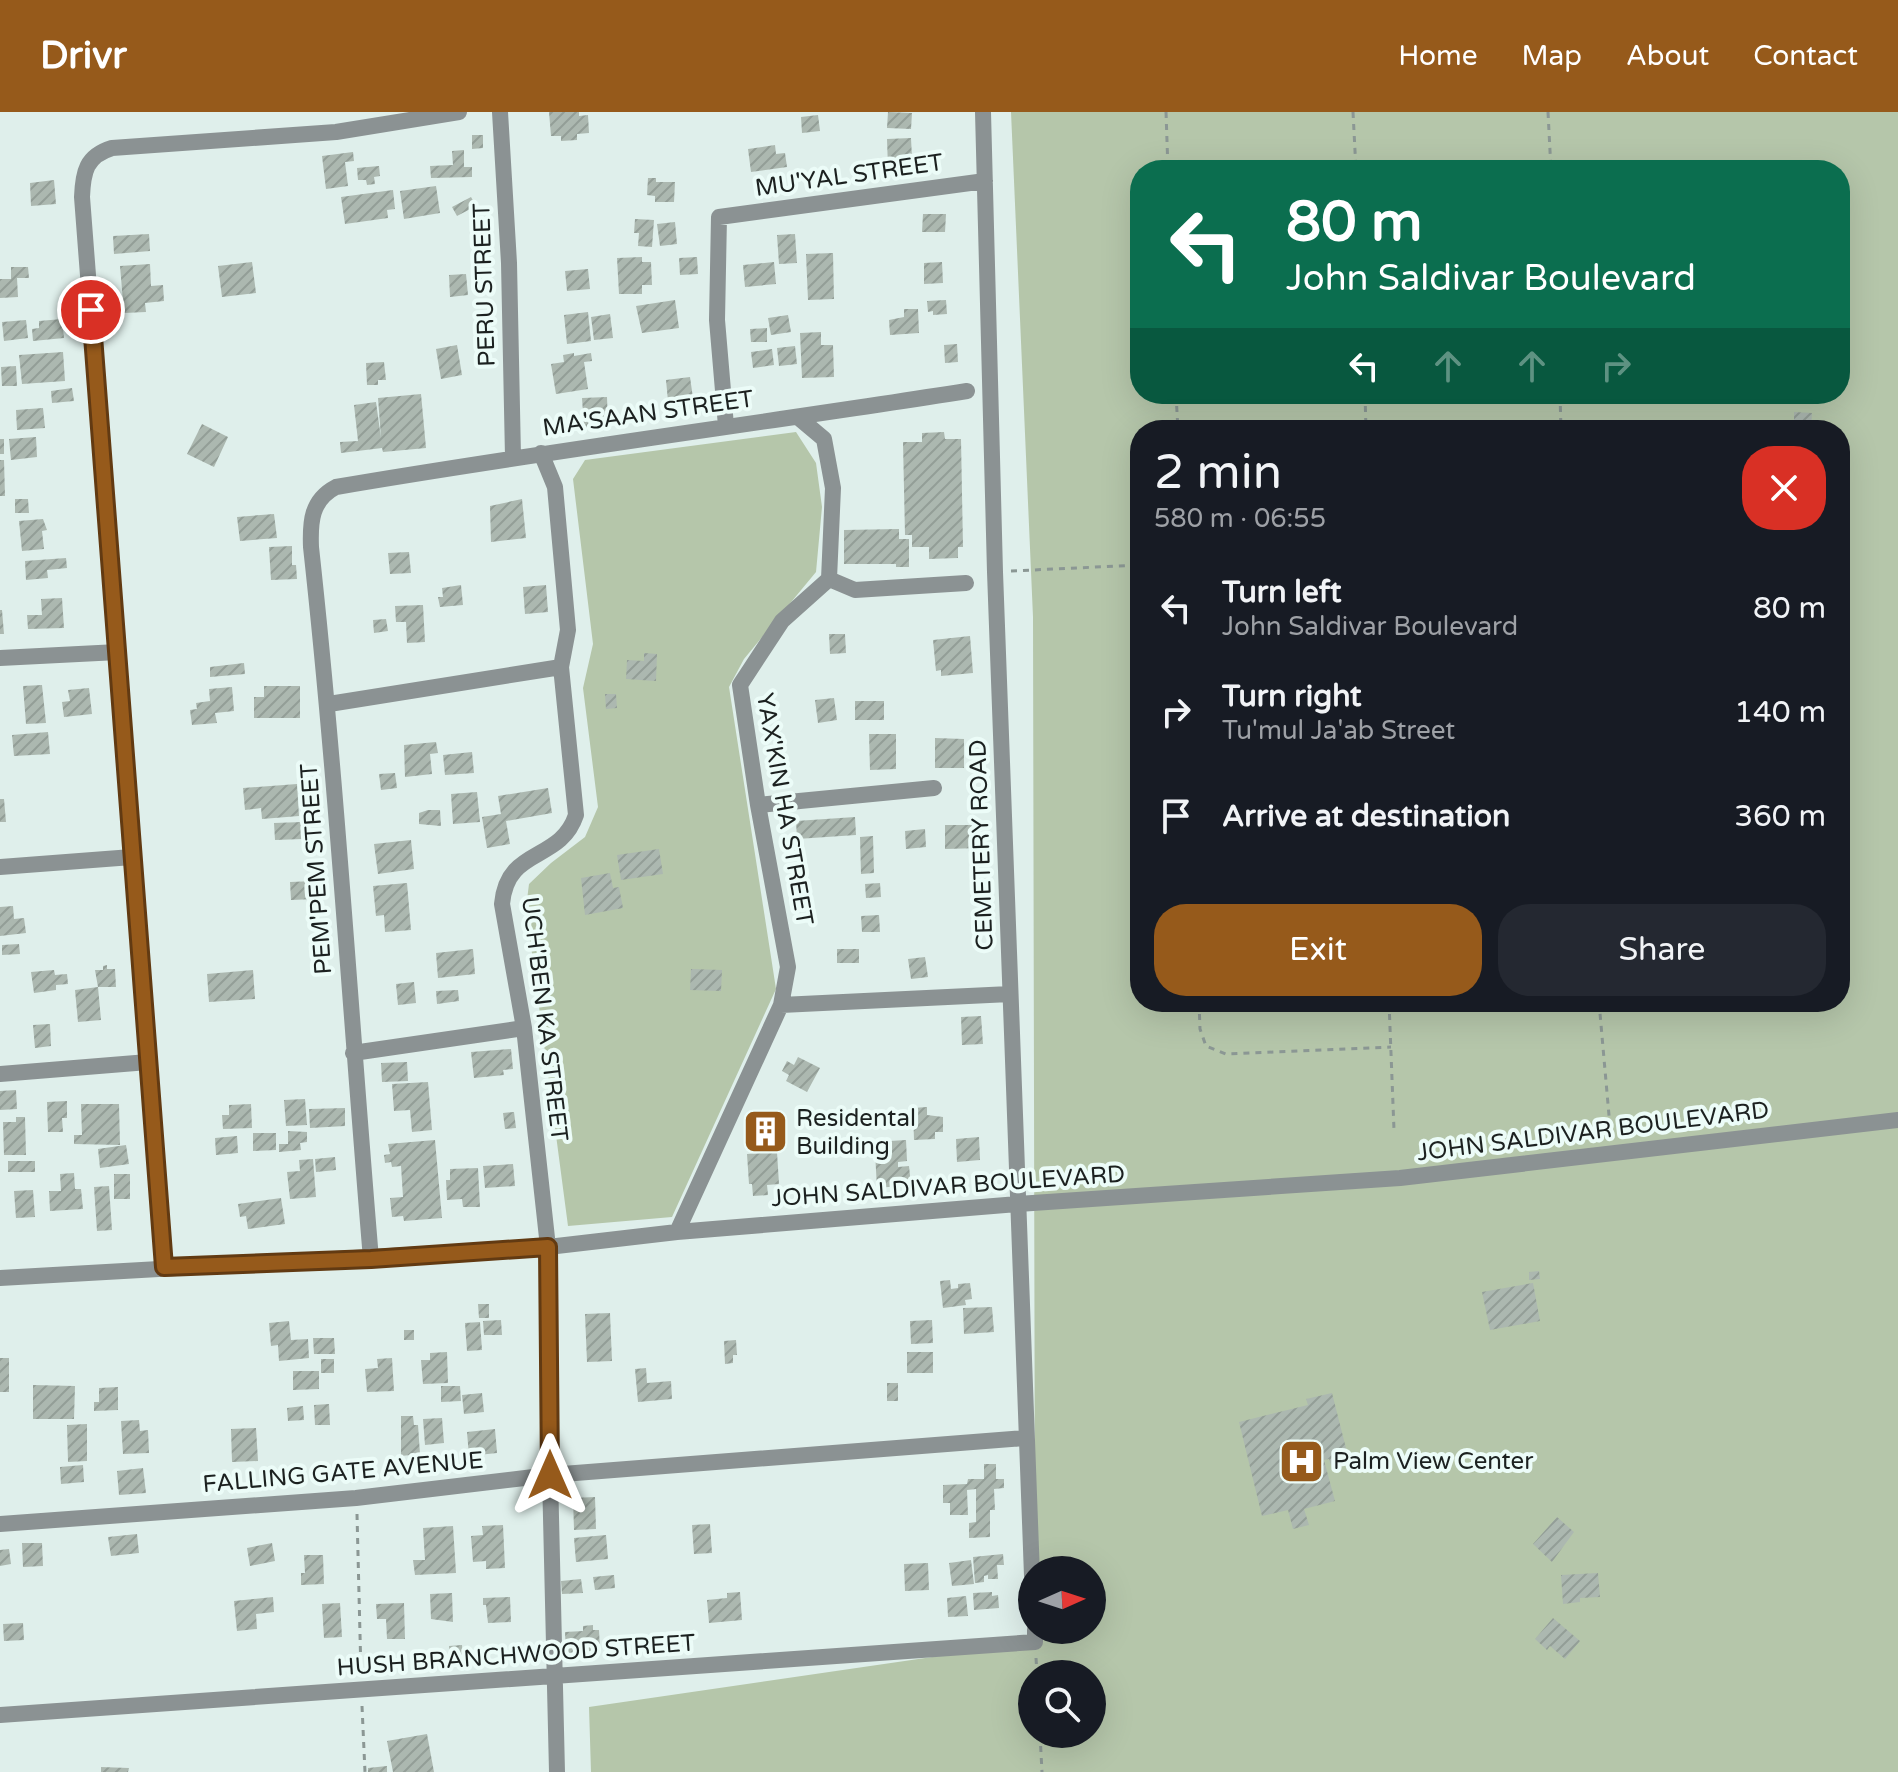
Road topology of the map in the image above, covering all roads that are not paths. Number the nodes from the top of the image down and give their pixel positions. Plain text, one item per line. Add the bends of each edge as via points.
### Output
1 (459, 112) edge
2 (500, 112) edge
3 (983, 112) edge
4 (985, 181) junction
5 (967, 391) dead end
6 (799, 418) junction
7 (726, 426) junction
8 (541, 453) junction
9 (513, 457) junction
10 (336, 487) joint
11 (829, 579) junction
12 (966, 583) dead end
13 (118, 652) junction
14 (0, 658) edge
15 (561, 667) junction
16 (329, 704) junction
17 (934, 788) dead end
18 (758, 805) junction
19 (132, 857) junction
20 (0, 867) edge
21 (1010, 994) junction
22 (781, 1005) junction
23 (524, 1028) junction
24 (353, 1053) junction
25 (148, 1062) junction
26 (0, 1074) edge
27 (1898, 1120) edge
28 (1018, 1204) junction
29 (677, 1232) junction
30 (548, 1247) junction
31 (371, 1259) junction
32 (164, 1267) junction
33 (0, 1278) edge
34 (1025, 1438) junction
35 (550, 1475) junction
36 (0, 1524) edge
37 (1031, 1556) edge
38 (1018, 1637) edge
39 (554, 1676) junction
40 (0, 1715) edge
41 (557, 1772) edge

1 - 13 street via 336,132 112,148 89,162 82,197
2 - 9 street, PERU STREET
3 - 4 street, CEMETERY ROAD
4 - 7 street, MU'YAL STREET via 719,217 717,320
4 - 21 street, CEMETERY ROAD
5 - 6 street, MA'SAAN STREET
6 - 7 street, MA'SAAN STREET
6 - 11 street via 824,439 833,488
7 - 8 street, MA'SAAN STREET
8 - 9 street, MA'SAAN STREET
8 - 15 street, UCH'BEN KA STREET via 555,487 568,630
9 - 10 street, MA'SAAN STREET
10 - 16 street, PEM'PEM STREET via 315,505 310,524
11 - 12 street via 855,590
11 - 18 street, YAX'KIN HA STREET via 782,621 740,685
13 - 14 street
13 - 19 street
15 - 16 street
15 - 23 street, UCH'BEN KA STREET via 576,815 567,835 517,866 504,887 502,904
16 - 24 street, PEM'PEM STREET
17 - 18 street
18 - 22 street, YAX'KIN HA STREET via 788,967
19 - 20 street
19 - 25 street
21 - 22 street
21 - 28 street, CEMETERY ROAD
22 - 29 street, YAX'KIN HA STREET
23 - 24 street
23 - 30 street, UCH'BEN KA STREET
24 - 31 street, PEM'PEM STREET
25 - 26 street
25 - 32 street
27 - 28 street, JOHN SALDIVAR BOULEVARD via 1400,1178
28 - 29 street, JOHN SALDIVAR BOULEVARD
28 - 34 street, CEMETERY ROAD
29 - 30 street, JOHN SALDIVAR BOULEVARD
30 - 31 street, JOHN SALDIVAR BOULEVARD
30 - 35 street, UCH'BEN KA STREET
31 - 32 street, JOHN SALDIVAR BOULEVARD
32 - 33 street, JOHN SALDIVAR BOULEVARD
34 - 35 street, FALLING GATE AVENUE
34 - 37 street, CEMETERY ROAD
35 - 36 street, FALLING GATE AVENUE via 356,1498
35 - 39 street, UCH'BEN KA STREET
38 - 39 street, HUSH BRANCHWOOD STREET
39 - 40 street, HUSH BRANCHWOOD STREET
39 - 41 street, UCH'BEN KA STREET

